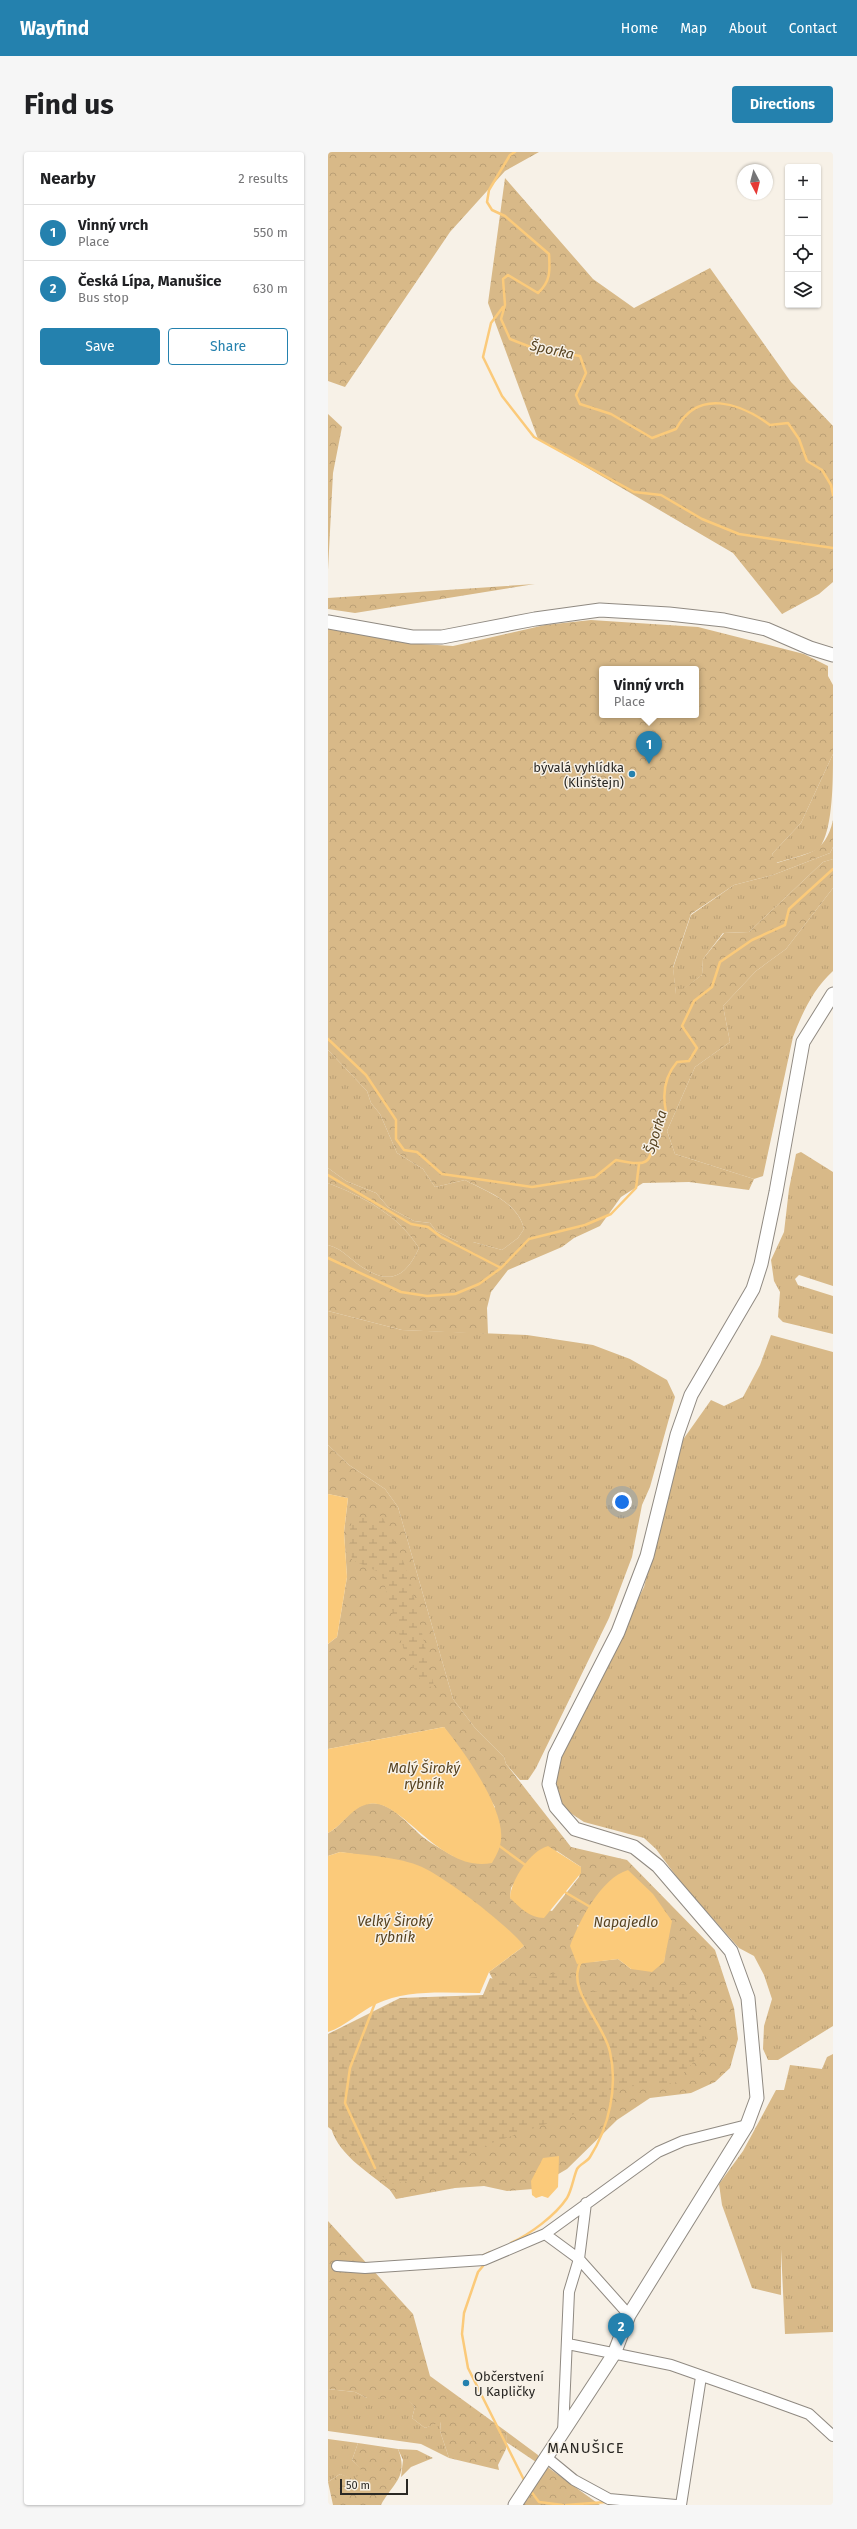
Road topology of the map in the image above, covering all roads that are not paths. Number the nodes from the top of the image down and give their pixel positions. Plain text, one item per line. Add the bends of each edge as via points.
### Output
1 (328, 622) edge
2 (833, 655) edge
3 (833, 994) edge
4 (747, 2125) junction
5 (586, 2203) junction
6 (545, 2234) junction
7 (580, 2259) junction
8 (337, 2266) dead end
9 (629, 2315) junction
10 (568, 2344) junction
11 (614, 2354) junction
12 (701, 2377) junction
13 (563, 2432) junction
14 (833, 2436) edge
15 (546, 2457) junction
16 (515, 2505) edge
17 (676, 2505) edge
18 (681, 2505) edge

1 - 2 street via 412,637 442,637 535,619 600,610 669,614 724,620 766,629
3 - 4 street via 803,1042 773,1207 753,1289 691,1395 677,1435 647,1556 618,1632 555,1755 549,1784 556,1807 575,1829 634,1847 658,1866 731,1951 748,1998 757,2098
4 - 5 street via 683,2141 658,2152
4 - 9 street
5 - 6 street
5 - 7 street
6 - 7 street
6 - 8 street via 484,2260 365,2268
7 - 9 street
7 - 10 street via 569,2292
9 - 11 street
10 - 11 street
10 - 13 street
11 - 12 street via 648,2360
11 - 13 street
12 - 14 street via 809,2414
12 - 18 street
13 - 15 street
15 - 16 street
15 - 17 street via 574,2480 609,2499

